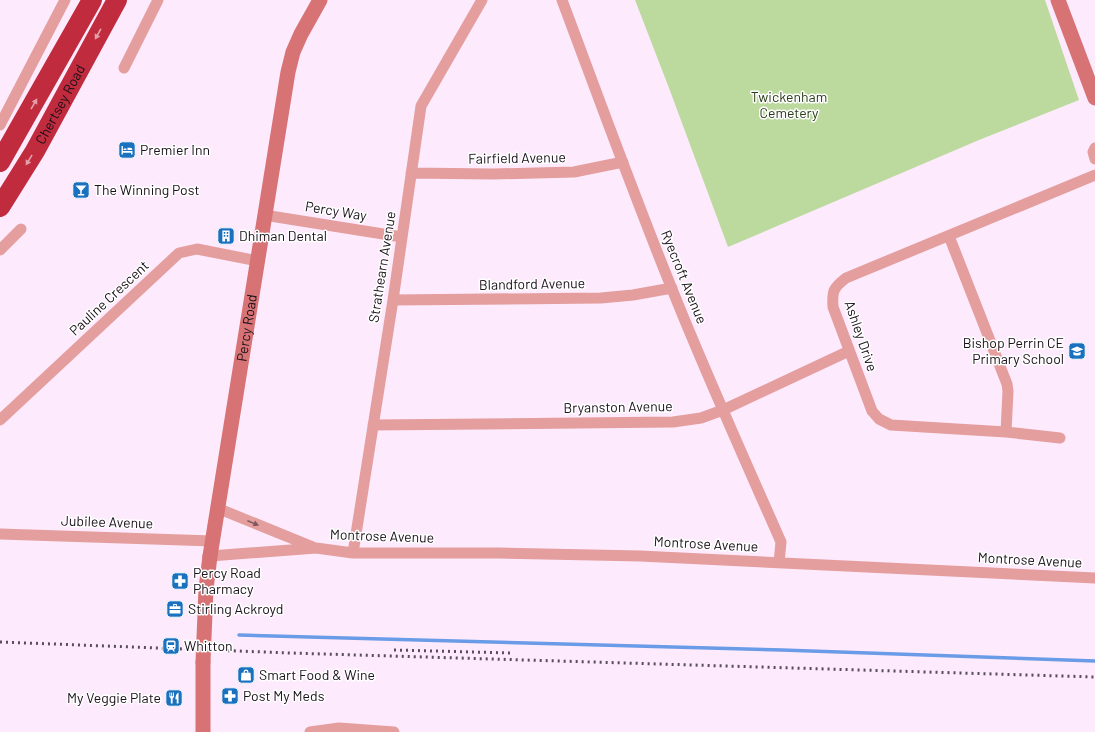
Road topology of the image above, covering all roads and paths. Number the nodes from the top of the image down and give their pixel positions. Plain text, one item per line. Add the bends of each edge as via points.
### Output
1 (65, 0) edge
2 (92, 0) edge
3 (117, 0) edge
4 (158, 0) edge
5 (320, 0) edge
6 (482, 0) edge
7 (562, 0) edge
8 (1058, 0) edge
9 (124, 68) dead end
10 (1095, 98) edge
11 (0, 125) edge
12 (1095, 148) edge
13 (1095, 159) edge
14 (0, 162) edge
15 (623, 162) junction
16 (411, 173) junction
17 (1095, 175) edge
18 (0, 207) edge
19 (264, 215) junction
20 (22, 229) dead end
21 (949, 236) junction
22 (402, 237) junction
23 (0, 250) edge
24 (258, 261) junction
25 (672, 288) junction
26 (393, 300) junction
27 (849, 351) junction
28 (723, 410) junction
29 (0, 420) edge
30 (373, 426) junction
31 (1006, 432) junction
32 (1060, 438) dead end
33 (217, 508) junction
34 (0, 534) edge
35 (213, 541) junction
36 (316, 548) junction
37 (353, 553) junction
38 (210, 556) junction
39 (779, 563) junction
40 (1095, 578) edge
41 (368, 731) edge
42 (203, 732) edge
43 (310, 732) edge
44 (394, 732) edge

1 - 11 street
14 -> 2 highway, Chertsey Road
3 -> 18 highway, Chertsey Road via 35,150
4 - 9 street
5 - 19 street, Percy Road via 300,34 293,52
6 - 16 street, Strathearn Avenue via 421,106
7 - 15 street, Ryecroft Avenue
8 - 10 street
12 - 13 street
15 - 16 street, Fairfield Avenue via 574,172
15 - 25 street, Ryecroft Avenue
16 - 22 street, Strathearn Avenue
17 - 21 street, Ashley Drive
19 - 22 street, Percy Way
19 - 24 street, Percy Road
20 - 23 street
21 - 27 street, Ashley Drive via 846,278 837,285 833,294 833,308
21 - 31 street via 1007,384
22 - 26 street, Strathearn Avenue
24 - 29 street, Pauline Crescent via 197,249 179,253
24 - 33 street, Percy Road
25 - 26 street, Blandford Avenue via 601,298
25 - 28 street, Ryecroft Avenue
26 - 30 street, Strathearn Avenue
27 - 28 street, Bryanston Avenue
27 - 31 street, Ashley Drive via 872,411 879,419 891,425
28 - 30 street, Bryanston Avenue via 701,418 673,422
28 - 39 street, Ryecroft Avenue via 781,542
30 - 37 street, Strathearn Avenue
31 - 32 street, Ashley Drive
33 - 35 street, Percy Road
33 -> 36 street, Montrose Avenue
34 - 35 street, Jubilee Avenue
35 - 38 street, Percy Road
36 - 37 street, Montrose Avenue
36 - 38 street, Montrose Avenue
37 - 39 street, Montrose Avenue via 640,556
38 - 42 street, Percy Road, bridge via 203,662
39 - 40 street, Montrose Avenue
41 - 43 street via 339,728
41 - 44 street

